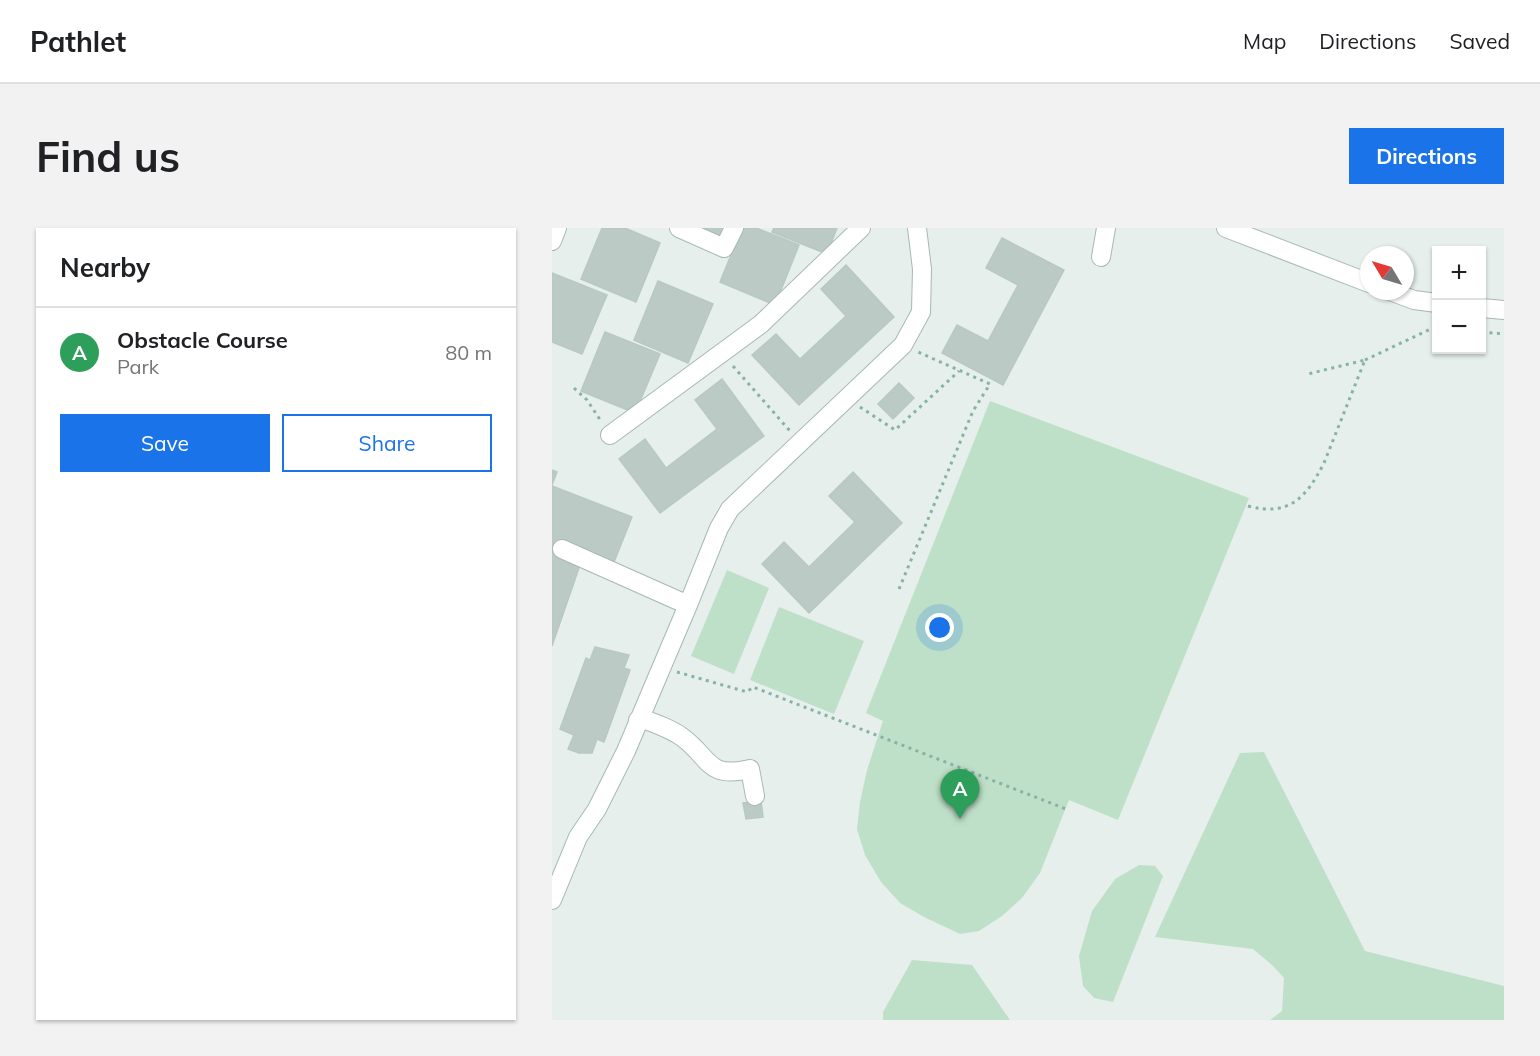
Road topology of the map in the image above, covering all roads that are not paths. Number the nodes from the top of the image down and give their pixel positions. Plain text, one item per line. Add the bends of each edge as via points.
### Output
1 (557, 228) edge
2 (679, 228) edge
3 (734, 228) edge
4 (861, 228) edge
5 (917, 228) edge
6 (1106, 228) edge
7 (1226, 228) edge
8 (552, 242) edge
9 (1101, 257) dead end
10 (1360, 280) edge
11 (1414, 300) edge
12 (1432, 302) edge
13 (1486, 308) edge
14 (1504, 310) edge
15 (610, 435) road end
16 (562, 549) dead end
17 (688, 605) junction
18 (638, 720) junction
19 (755, 796) dead end
20 (552, 900) edge

1 - 8 street
2 - 3 street via 724,248
4 - 15 street via 761,324
5 - 17 street via 922,268 921,312 903,345 730,509
6 - 9 street
7 - 10 street
11 - 12 street
13 - 14 street
16 - 17 street
17 - 18 street
18 - 19 street via 680,736 720,771 729,772 749,763
18 - 20 street via 597,809 578,837

